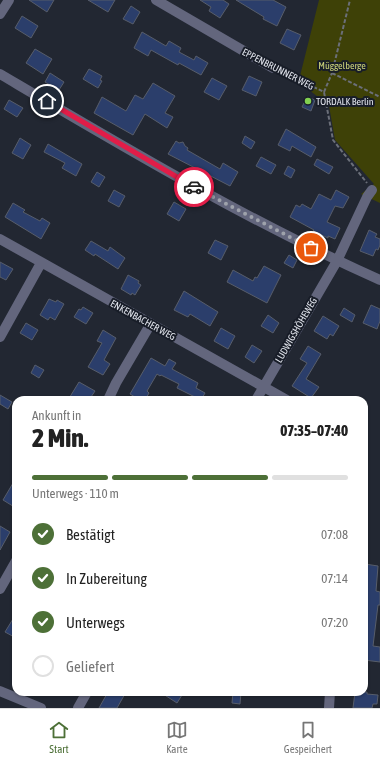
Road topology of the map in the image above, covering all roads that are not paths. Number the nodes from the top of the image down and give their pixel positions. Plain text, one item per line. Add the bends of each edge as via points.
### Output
1 (8, 0) edge
2 (156, 0) edge
3 (0, 14) edge
4 (274, 68) road end
5 (0, 74) edge
6 (372, 190) road end
7 (0, 239) edge
8 (337, 261) junction
9 (41, 263) junction
10 (380, 280) edge
11 (150, 325) junction
12 (0, 337) edge
13 (263, 387) junction
14 (110, 396) edge
15 (258, 396) edge
16 (279, 396) edge
17 (12, 568) edge
18 (0, 589) edge
19 (0, 691) edge
20 (12, 696) edge
21 (12, 696) edge
22 (85, 696) edge
23 (330, 696) edge
24 (41, 708) edge
25 (78, 708) edge
26 (329, 708) edge

1 - 3 street
2 - 4 street, EPPENBRUNNER WEG
5 - 8 street via 175,176
6 - 8 street, LUDWIGSHÖHEWEG
7 - 9 street, ENKENBACHER WEG
8 - 10 street
8 - 13 street, LUDWIGSHÖHEWEG
9 - 11 street, ENKENBACHER WEG
9 - 12 street
11 - 13 street, ENKENBACHER WEG
11 - 14 street
13 - 15 street, LUDWIGSHÖHEWEG
13 - 16 street, ENKENBACHER WEG
17 - 18 street
19 - 21 street
20 - 24 street
22 - 25 street
23 - 26 street

